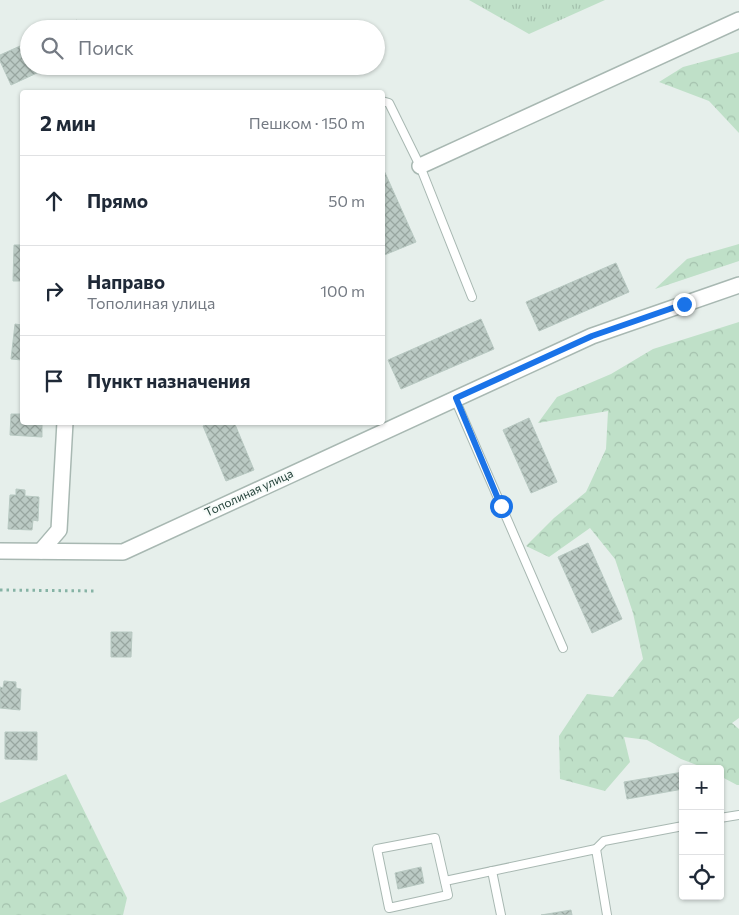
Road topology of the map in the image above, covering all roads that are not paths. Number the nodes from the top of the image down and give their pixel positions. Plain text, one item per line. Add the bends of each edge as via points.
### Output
1 (739, 20) edge
2 (385, 102) edge
3 (420, 166) junction
4 (739, 285) edge
5 (472, 297) dead end
6 (456, 398) junction
7 (64, 425) edge
8 (0, 551) edge
9 (41, 551) junction
10 (563, 648) dead end
11 (739, 815) edge
12 (724, 817) edge
13 (679, 827) edge
14 (596, 849) junction
15 (492, 871) junction
16 (445, 881) junction
17 (501, 915) edge
18 (607, 915) edge

1 - 3 street
2 - 3 lane via 389,103
3 - 5 lane
4 - 6 street, Тополиная улица via 592,336
6 - 9 street, Тополиная улица via 122,552
6 - 10 lane
7 - 9 street via 59,530
8 - 9 street, Тополиная улица
11 - 12 lane
13 - 14 lane via 604,841
14 - 15 lane
14 - 18 lane
15 - 16 lane
15 - 17 lane
16 - 16 lane via 435,838 377,849 389,908 448,895

